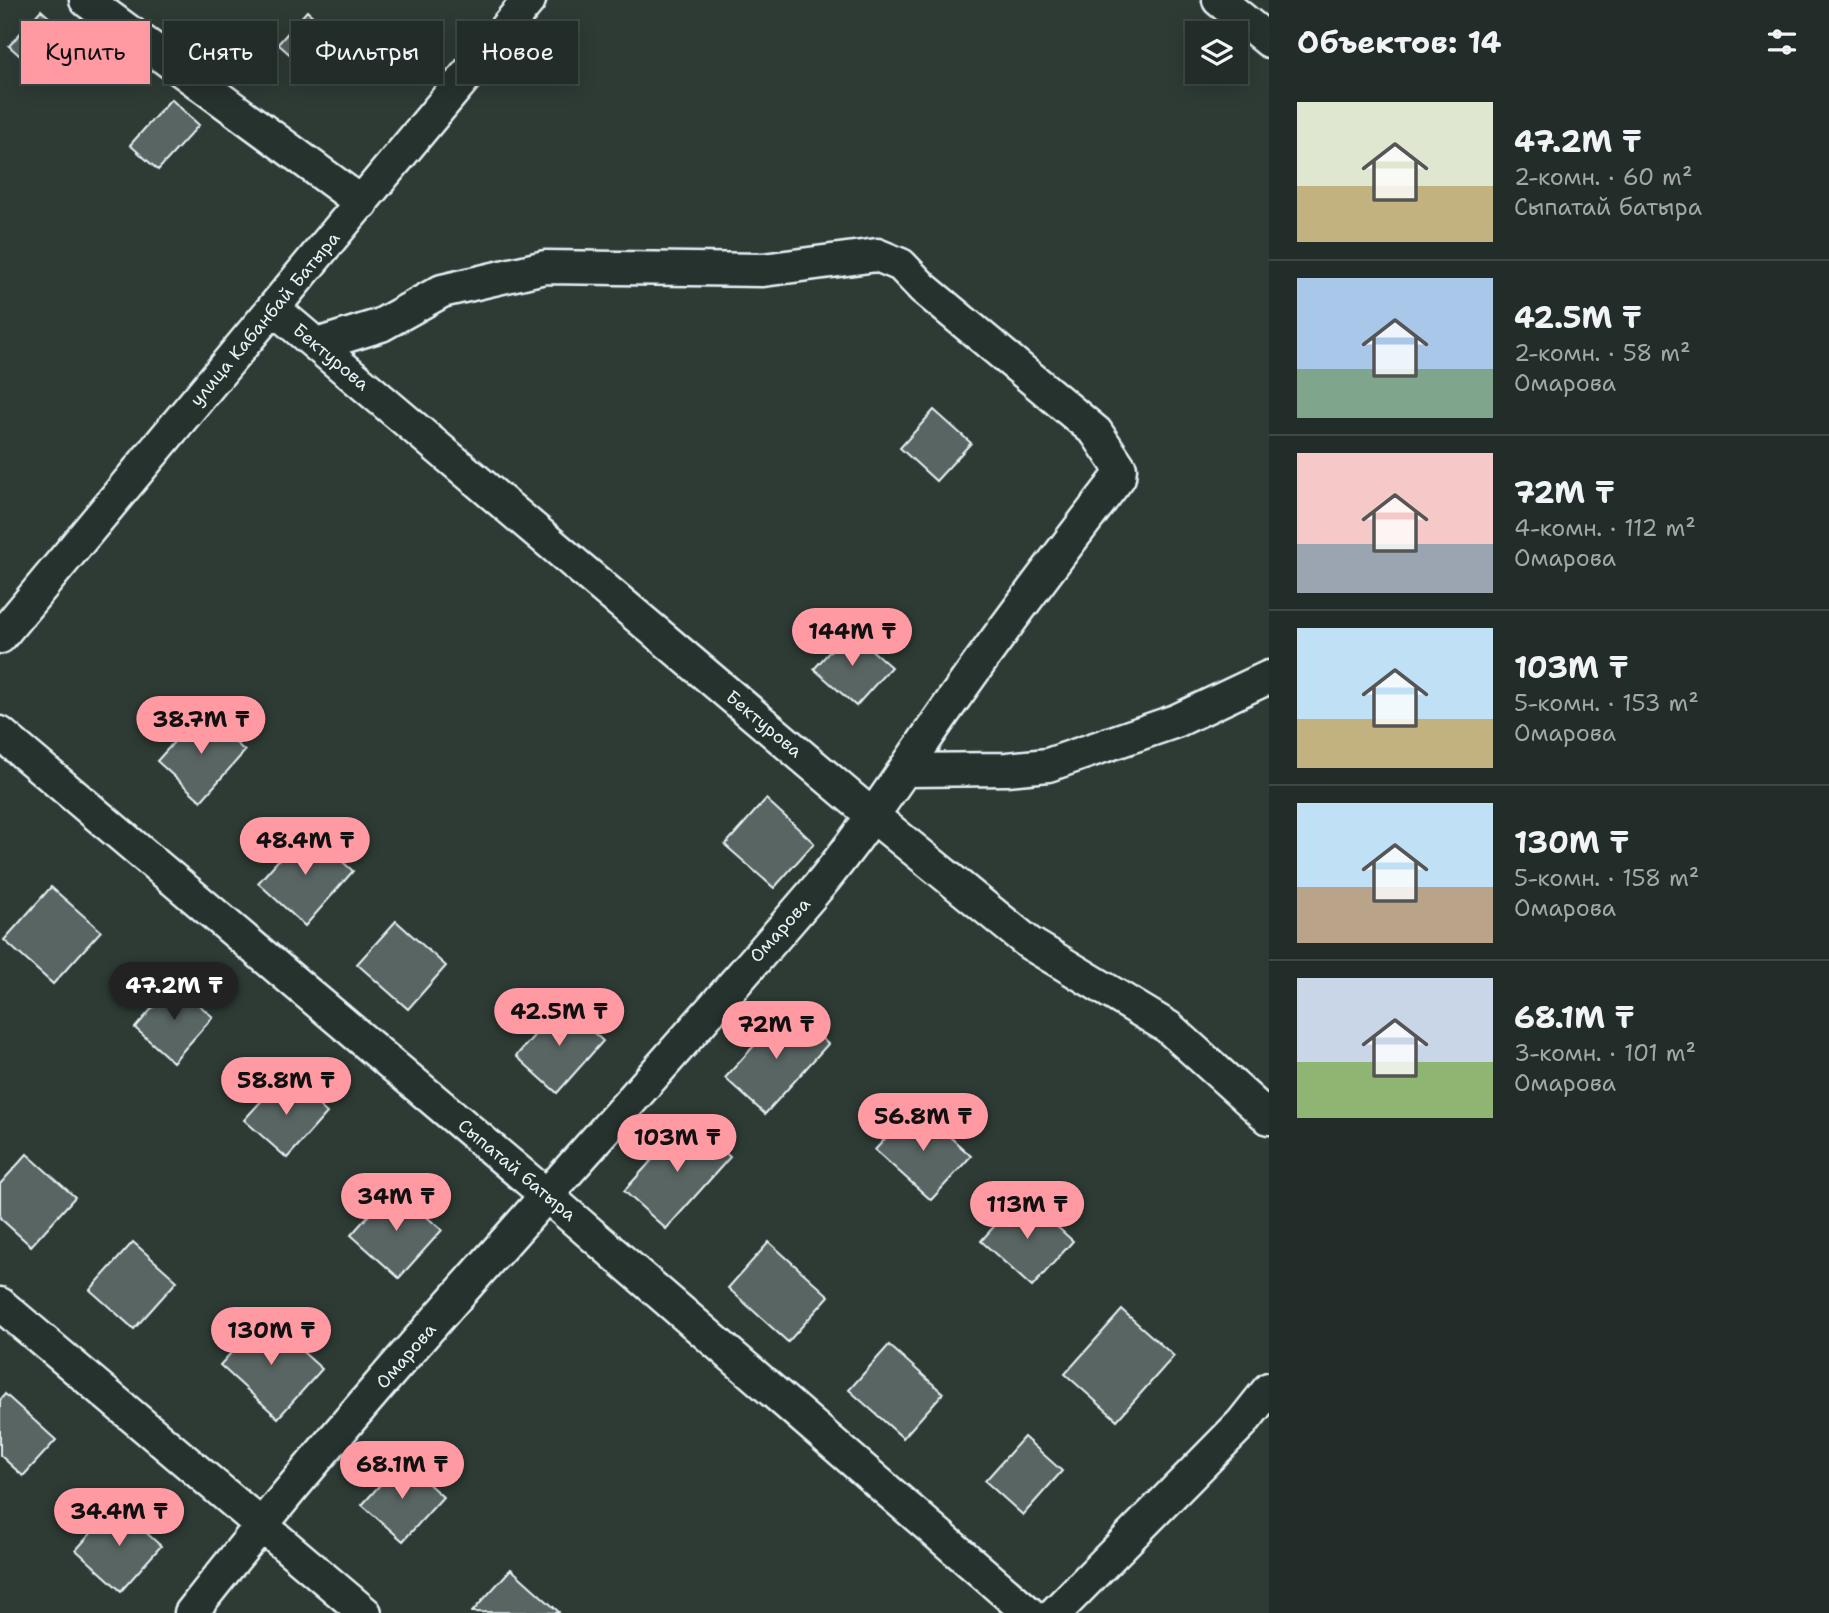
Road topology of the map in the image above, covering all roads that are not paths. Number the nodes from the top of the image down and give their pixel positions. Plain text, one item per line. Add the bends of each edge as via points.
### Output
1 (86, 0) edge
2 (529, 0) edge
3 (1219, 0) edge
4 (1269, 41) edge
5 (362, 203) junction
6 (273, 308) junction
7 (317, 345) junction
8 (0, 637) edge
9 (1269, 677) edge
10 (0, 733) edge
11 (906, 770) junction
12 (874, 817) junction
13 (1269, 1118) edge
14 (545, 1194) junction
15 (0, 1304) edge
16 (1269, 1389) edge
17 (1255, 1424) edge
18 (261, 1523) junction
19 (191, 1613) edge
20 (365, 1613) edge
21 (1029, 1613) edge
22 (1055, 1613) edge

1 - 5 street
2 - 5 street, улица Кабанбай Батыра
3 - 4 street
5 - 6 street, улица Кабанбай Батыра
6 - 7 street, Бектурова
6 - 8 street, улица Кабанбай Батыра
7 - 11 street, Омарова via 381,325 442,291 545,267 763,270 877,255 901,265 1096,432 1120,468 1119,477 958,692
7 - 12 street, Бектурова
9 - 11 street via 1176,721 1048,765
10 - 14 street, Сыпатай батыра
11 - 12 street, Омарова
12 - 13 street, Бектурова via 1029,943 1168,1027
12 - 14 street, Омарова
14 - 18 street, Омарова
14 - 21 street, Сыпатай батыра
15 - 18 street
16 - 17 street
17 - 22 street
18 - 19 street, Омарова
18 - 20 street

